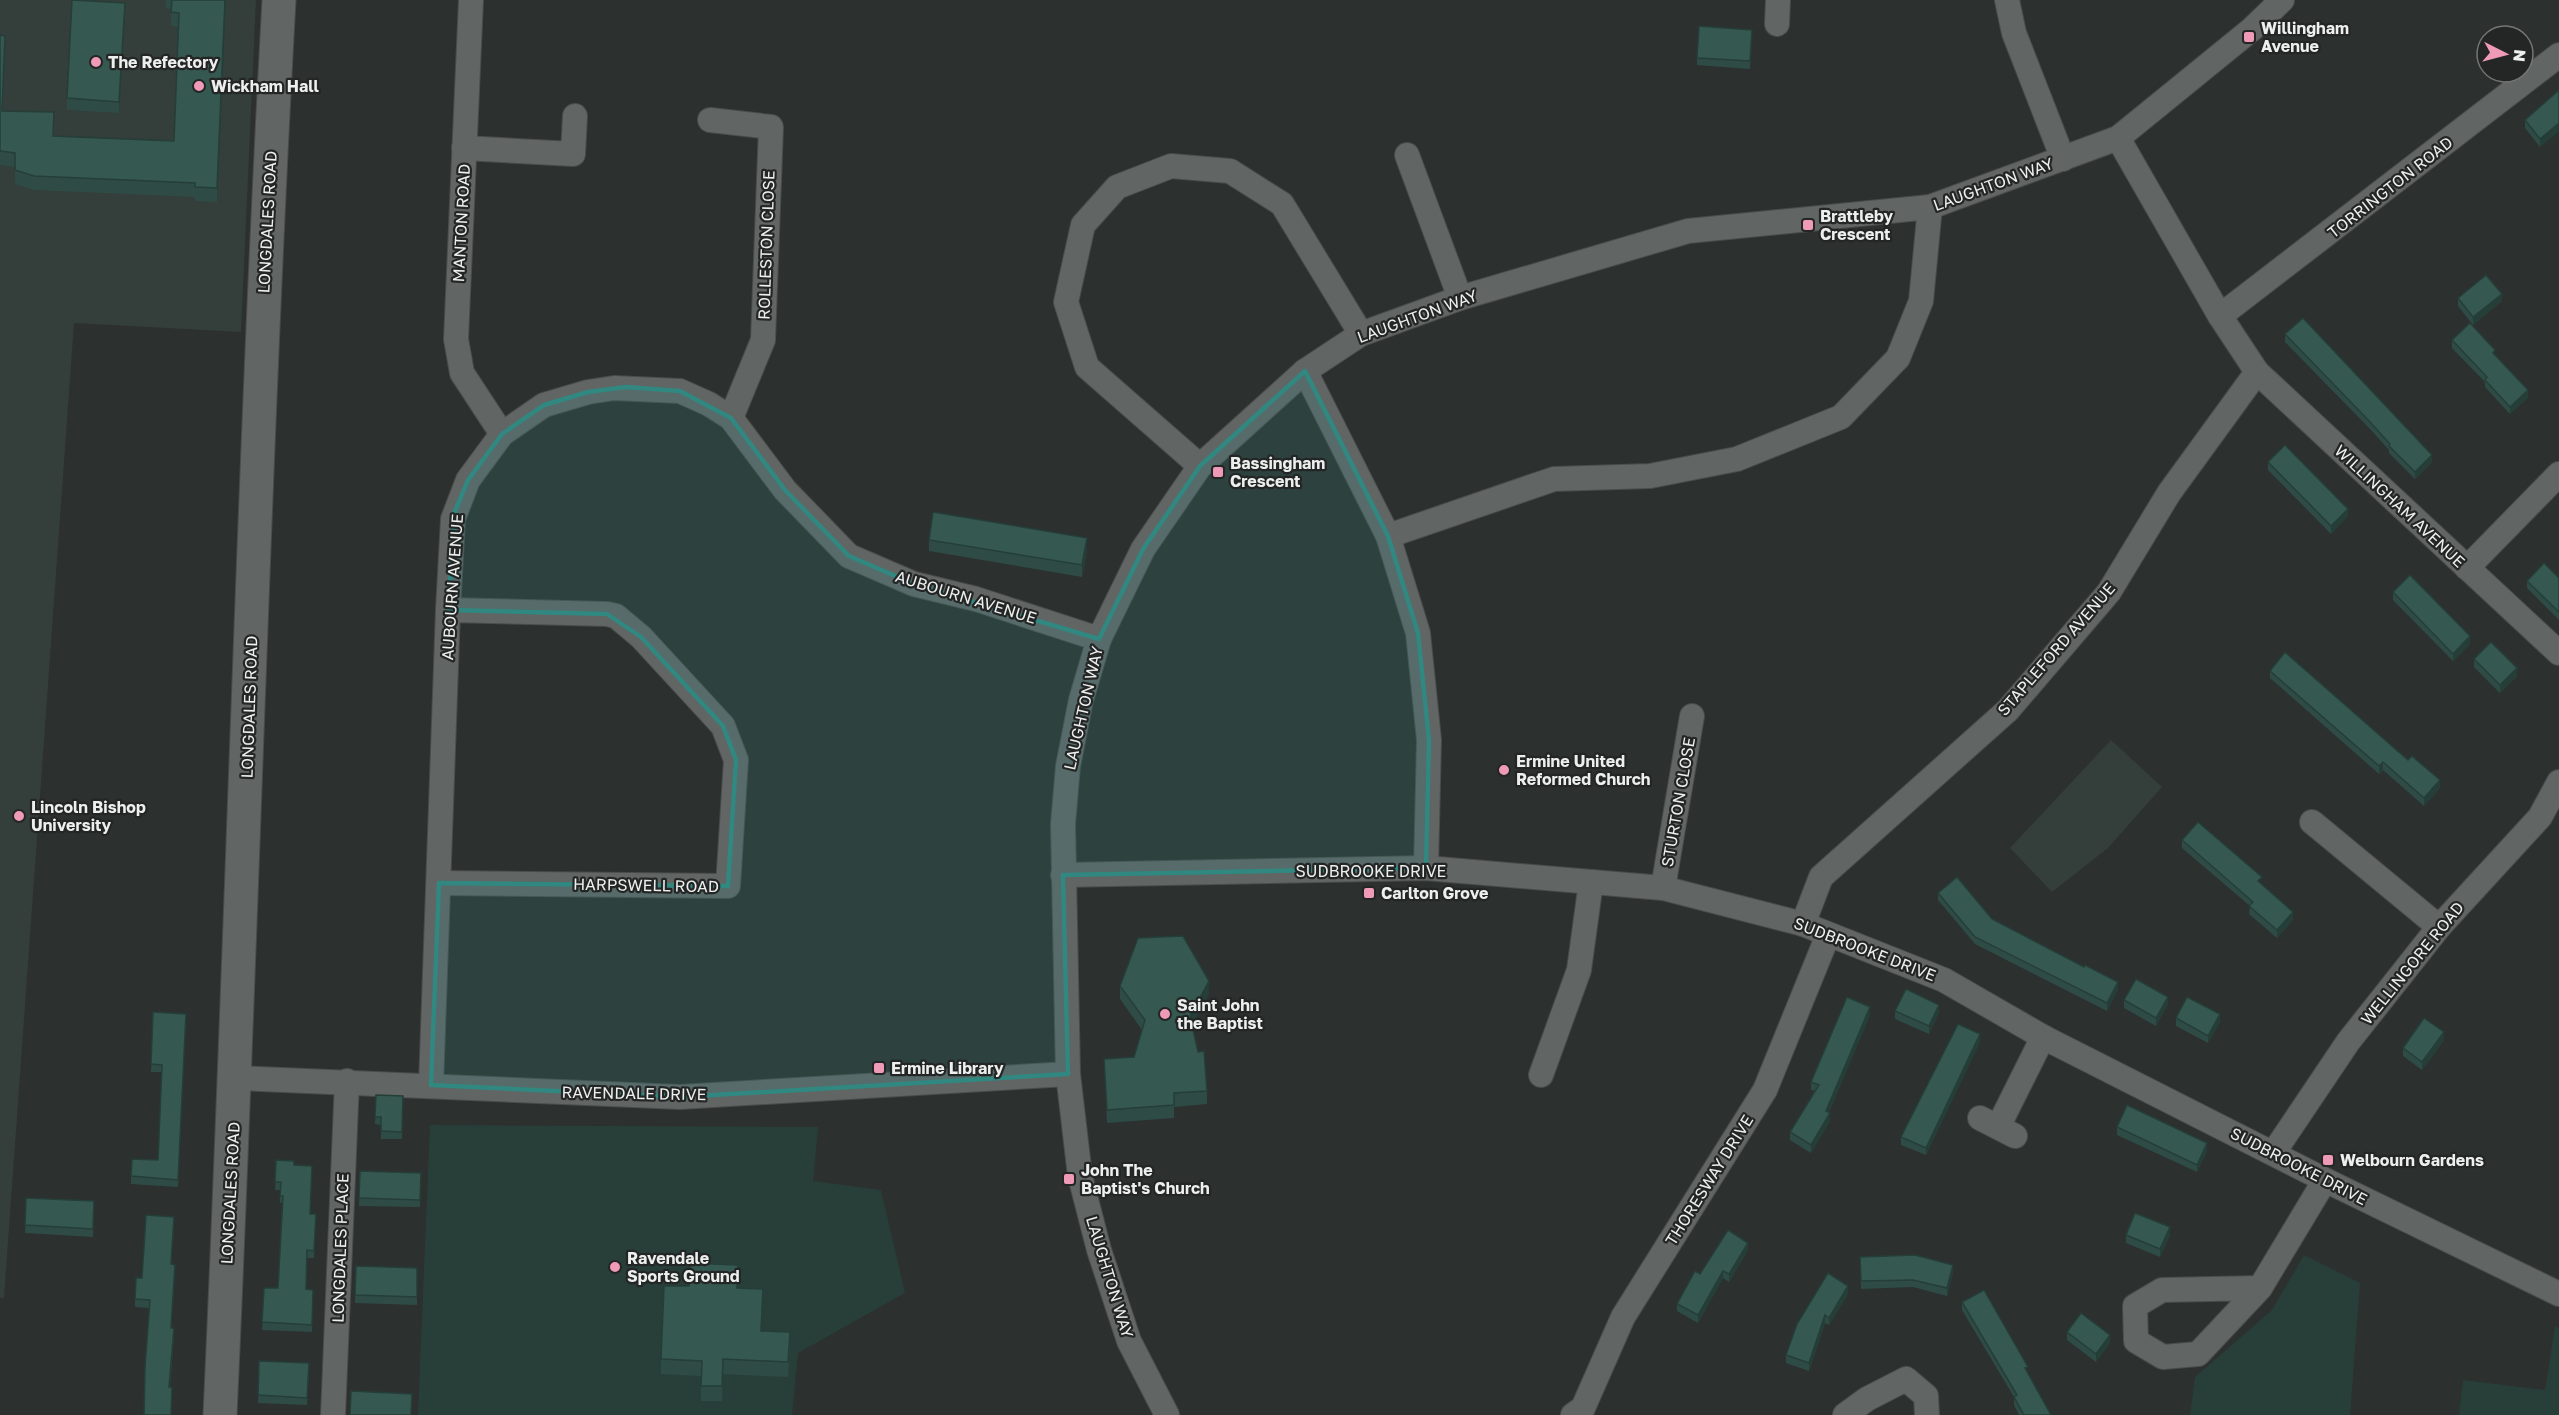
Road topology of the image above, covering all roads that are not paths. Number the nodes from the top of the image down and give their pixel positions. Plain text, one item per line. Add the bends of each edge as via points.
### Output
1 (279, 0) edge
2 (471, 0) edge
3 (1778, 0) edge
4 (2007, 0) edge
5 (2282, 0) edge
6 (1777, 24) dead end
7 (2559, 55) edge
8 (575, 116) dead end
9 (710, 120) dead end
10 (2118, 138) junction
11 (464, 148) junction
12 (1407, 155) dead end
13 (2062, 159) junction
14 (1930, 207) junction
15 (1460, 298) junction
16 (2220, 316) junction
17 (1361, 334) junction
18 (1305, 370) junction
19 (2257, 372) junction
20 (731, 418) junction
21 (502, 434) junction
22 (1200, 466) junction
23 (2559, 474) edge
24 (1388, 536) junction
25 (2467, 568) junction
26 (448, 610) junction
27 (1099, 639) junction
28 (2559, 653) edge
29 (1692, 716) dead end
30 (2559, 782) edge
31 (2312, 822) dead end
32 (1426, 868) junction
33 (1063, 875) junction
34 (1591, 882) junction
35 (439, 883) junction
36 (1663, 888) junction
37 (1803, 924) junction
38 (2439, 927) junction
39 (1828, 935) junction
40 (2043, 1037) junction
41 (1068, 1074) junction
42 (1541, 1075) dead end
43 (236, 1078) junction
44 (347, 1081) junction
45 (431, 1085) junction
46 (1998, 1127) dead end
47 (2274, 1152) junction
48 (2325, 1180) junction
49 (2260, 1287) junction
50 (2559, 1294) edge
51 (1584, 1413) edge
52 (220, 1415) edge
53 (333, 1415) edge
54 (1167, 1415) edge
55 (1845, 1415) edge
56 (1927, 1415) edge

1 - 43 main road, LONGDALES ROAD via 267,219
2 - 11 street, MANTON ROAD
3 - 6 street
4 - 13 street via 2014,33
5 - 10 street, LAUGHTON WAY
7 - 16 street, TORRINGTON ROAD
8 - 11 street via 573,154
9 - 20 street, ROLLESTON CLOSE via 771,127 763,340
10 - 13 street, LAUGHTON WAY
10 - 16 street, WILLINGHAM AVENUE
11 - 21 street, MANTON ROAD via 456,339 462,373
12 - 15 street
13 - 14 street, LAUGHTON WAY
14 - 15 street, LAUGHTON WAY via 1688,231
14 - 24 street via 1921,301 1898,358 1841,417 1737,459 1650,476 1554,479
15 - 17 street, LAUGHTON WAY
16 - 19 street, WILLINGHAM AVENUE
17 - 18 street, LAUGHTON WAY
17 - 22 street via 1282,204 1230,171 1171,166 1117,187 1083,225 1066,302 1087,367
18 - 22 street, LAUGHTON WAY
18 - 24 street
19 - 25 street, WILLINGHAM AVENUE
19 - 37 street, STAPLEFORD AVENUE via 2169,493 2109,592 2008,710 1821,876
20 - 21 street, AUBOURN AVENUE via 680,392 614,388 544,405
20 - 27 street, AUBOURN AVENUE via 785,490 849,556 914,584 975,599
21 - 26 street, AUBOURN AVENUE via 468,480 455,510
22 - 27 street, LAUGHTON WAY via 1143,549
23 - 25 street
24 - 32 street via 1418,633 1429,740
25 - 28 street, WILLINGHAM AVENUE
26 - 35 street, AUBOURN AVENUE
26 - 35 street, HARPSWELL ROAD via 616,616 641,637 723,726 736,760 728,886
27 - 33 street, LAUGHTON WAY via 1081,700 1068,766
29 - 36 street, STURTON CLOSE
30 - 38 street, WELLINGORE ROAD via 2540,817
31 - 38 street
32 - 33 street, SUDBROOKE DRIVE
32 - 34 street, SUDBROOKE DRIVE
33 - 41 street, LAUGHTON WAY
34 - 36 street, SUDBROOKE DRIVE
34 - 42 street via 1579,970
35 - 45 street, AUBOURN AVENUE
36 - 37 street, SUDBROOKE DRIVE
37 - 39 street, SUDBROOKE DRIVE
38 - 47 street, WELLINGORE ROAD via 2348,1042
39 - 40 street, SUDBROOKE DRIVE via 1944,980
39 - 51 street, THORESWAY DRIVE via 1765,1090 1623,1317
40 - 46 street
40 - 47 street, SUDBROOKE DRIVE
41 - 45 street, RAVENDALE DRIVE via 680,1097
41 - 54 street, LAUGHTON WAY via 1080,1176 1099,1250 1129,1341
43 - 44 street, RAVENDALE DRIVE
43 - 52 main road, LONGDALES ROAD
44 - 45 street, RAVENDALE DRIVE
44 - 53 street, LONGDALES PLACE
47 - 48 street, SUDBROOKE DRIVE
48 - 49 street
48 - 50 street, SUDBROOKE DRIVE
49 - 49 street via 2198,1354 2163,1357 2136,1341 2135,1306 2162,1290
55 - 56 street via 1906,1379 1926,1396

